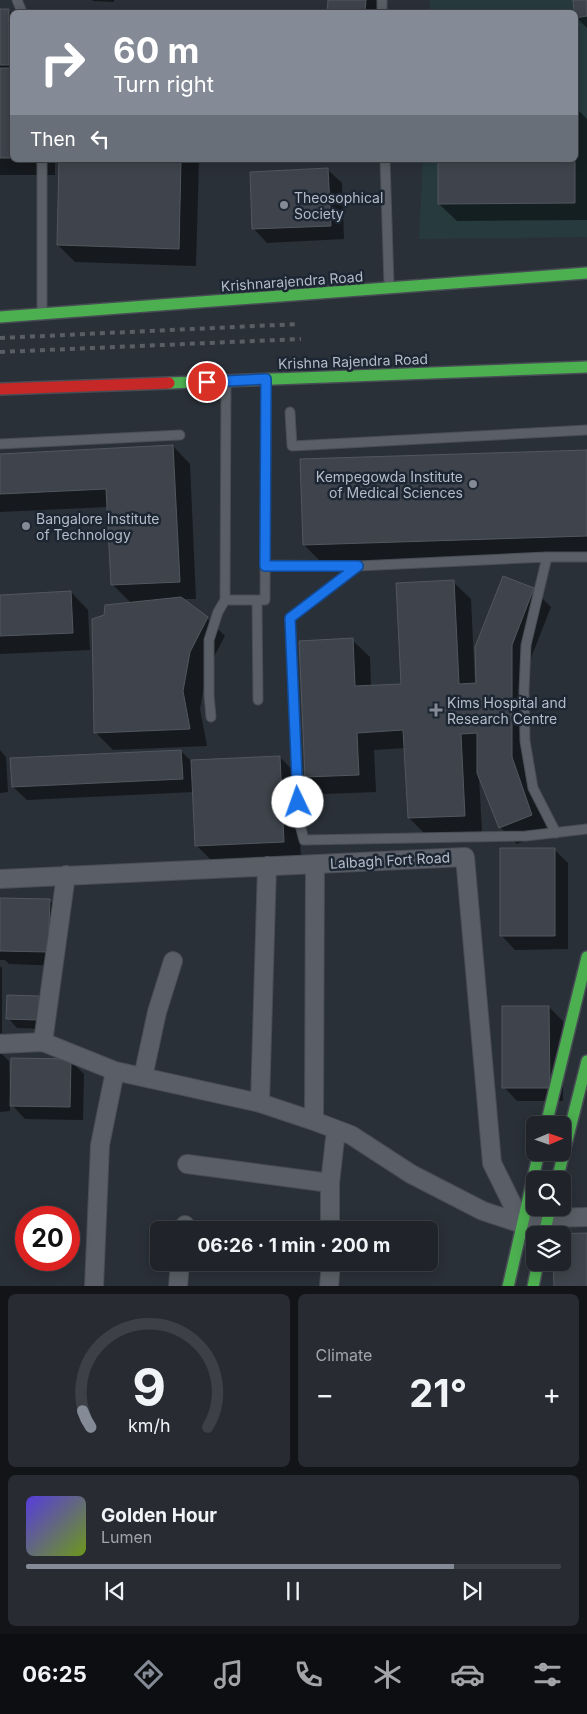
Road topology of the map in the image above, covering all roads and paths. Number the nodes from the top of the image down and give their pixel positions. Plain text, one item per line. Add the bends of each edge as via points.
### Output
1 (42, 162) edge
2 (385, 162) edge
3 (587, 273) edge
4 (389, 289) junction
5 (42, 315) junction
6 (0, 317) edge
7 (587, 367) edge
8 (266, 379) junction
9 (226, 381) junction
10 (0, 388) edge
11 (290, 412) dead end
12 (587, 430) edge
13 (180, 435) dead end
14 (0, 444) edge
15 (548, 557) junction
16 (587, 557) edge
17 (265, 566) junction
18 (358, 566) junction
19 (225, 600) junction
20 (257, 600) junction
21 (258, 700) dead end
22 (211, 717) dead end
23 (587, 829) edge
24 (556, 833) junction
25 (316, 864) junction
26 (267, 866) junction
27 (66, 875) junction
28 (0, 879) edge
29 (587, 957) edge
30 (173, 961) dead end
31 (43, 1042) junction
32 (0, 1044) edge
33 (587, 1062) edge
34 (115, 1071) junction
35 (143, 1077) junction
36 (260, 1103) junction
37 (548, 1116) edge
38 (314, 1121) junction
39 (336, 1130) junction
40 (537, 1161) edge
41 (187, 1164) dead end
42 (559, 1171) edge
43 (330, 1183) junction
44 (587, 1217) edge
45 (547, 1220) edge
46 (330, 1221) edge
47 (522, 1224) junction
48 (179, 1271) edge
49 (330, 1271) edge
50 (536, 1271) edge
51 (94, 1286) edge
52 (178, 1286) edge
53 (329, 1286) edge
54 (508, 1286) edge
55 (533, 1286) edge

1 - 5 lane
2 - 4 lane
3 - 4 main road, Krishnarajendra Road
4 - 5 main road, Krishnarajendra Road
5 - 6 main road, Krishnarajendra Road
7 - 8 main road, Krishna Rajendra Road
8 - 9 main road, Krishna Rajendra Road
8 - 17 lane
9 - 10 main road, Krishna Rajendra Road
9 - 19 lane
11 - 12 lane via 292,446
13 - 14 lane
15 - 16 lane
15 - 18 lane
15 - 24 lane via 526,645 525,740 533,788
17 - 18 lane
17 - 20 lane via 265,600
18 - 24 lane via 290,618 299,821 304,840
19 - 20 lane
19 - 22 lane via 210,640
20 - 21 lane
23 - 24 lane
25 - 26 street, Lalbagh Fort Road
25 - 38 street
25 - 47 street, Lalbagh Fort Road via 465,857 492,1163
26 - 27 street, Lalbagh Fort Road
26 - 36 street
27 - 28 street, Lalbagh Fort Road
27 - 31 street
29 - 37 main road
30 - 35 street via 156,1012
31 - 32 street
31 - 34 street
33 - 42 main road
34 - 35 street
34 - 51 street via 100,1145
35 - 36 street
36 - 38 street
38 - 39 street
39 - 43 street
39 - 47 street via 351,1135 411,1174 483,1211
40 - 47 main road
41 - 43 street
43 - 46 street
44 - 45 street
45 - 47 street
47 - 54 main road
48 - 52 street
49 - 53 street
50 - 55 main road

